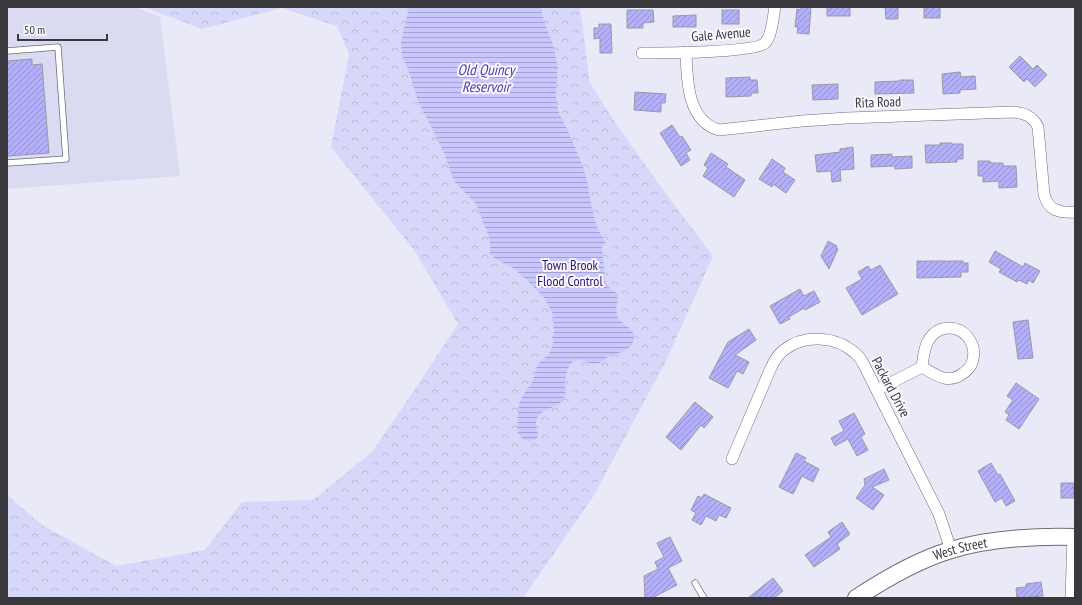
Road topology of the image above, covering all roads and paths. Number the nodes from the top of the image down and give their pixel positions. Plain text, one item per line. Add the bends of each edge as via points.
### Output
1 (775, 7) edge
2 (7, 51) edge
3 (686, 52) junction
4 (642, 53) dead end
5 (7, 163) edge
6 (1075, 212) edge
7 (922, 367) junction
8 (877, 390) junction
9 (732, 459) dead end
10 (1074, 537) edge
11 (951, 550) junction
12 (695, 584) dead end
13 (704, 598) edge
14 (856, 598) edge
15 (1071, 598) edge

1 - 3 street, Gale Avenue via 768,38 760,46
2 - 5 lane via 58,47 66,158
3 - 4 street, Gale Avenue
3 - 6 street, Rita Road via 687,81 692,103 704,121 719,130 847,118 1013,112 1024,114 1033,119 1038,127 1047,203 1059,212
7 - 7 street via 944,378 955,378 970,367 974,359 974,348 964,333 946,328 937,331 927,341
7 - 8 street
8 - 9 street, Packard Drive via 860,359 845,346 825,339 796,343 783,351 773,363
8 - 11 street, Packard Drive via 939,514
10 - 11 street, West Street via 1007,540
10 - 15 street
11 - 14 street, West Street via 896,574
12 - 13 lane

